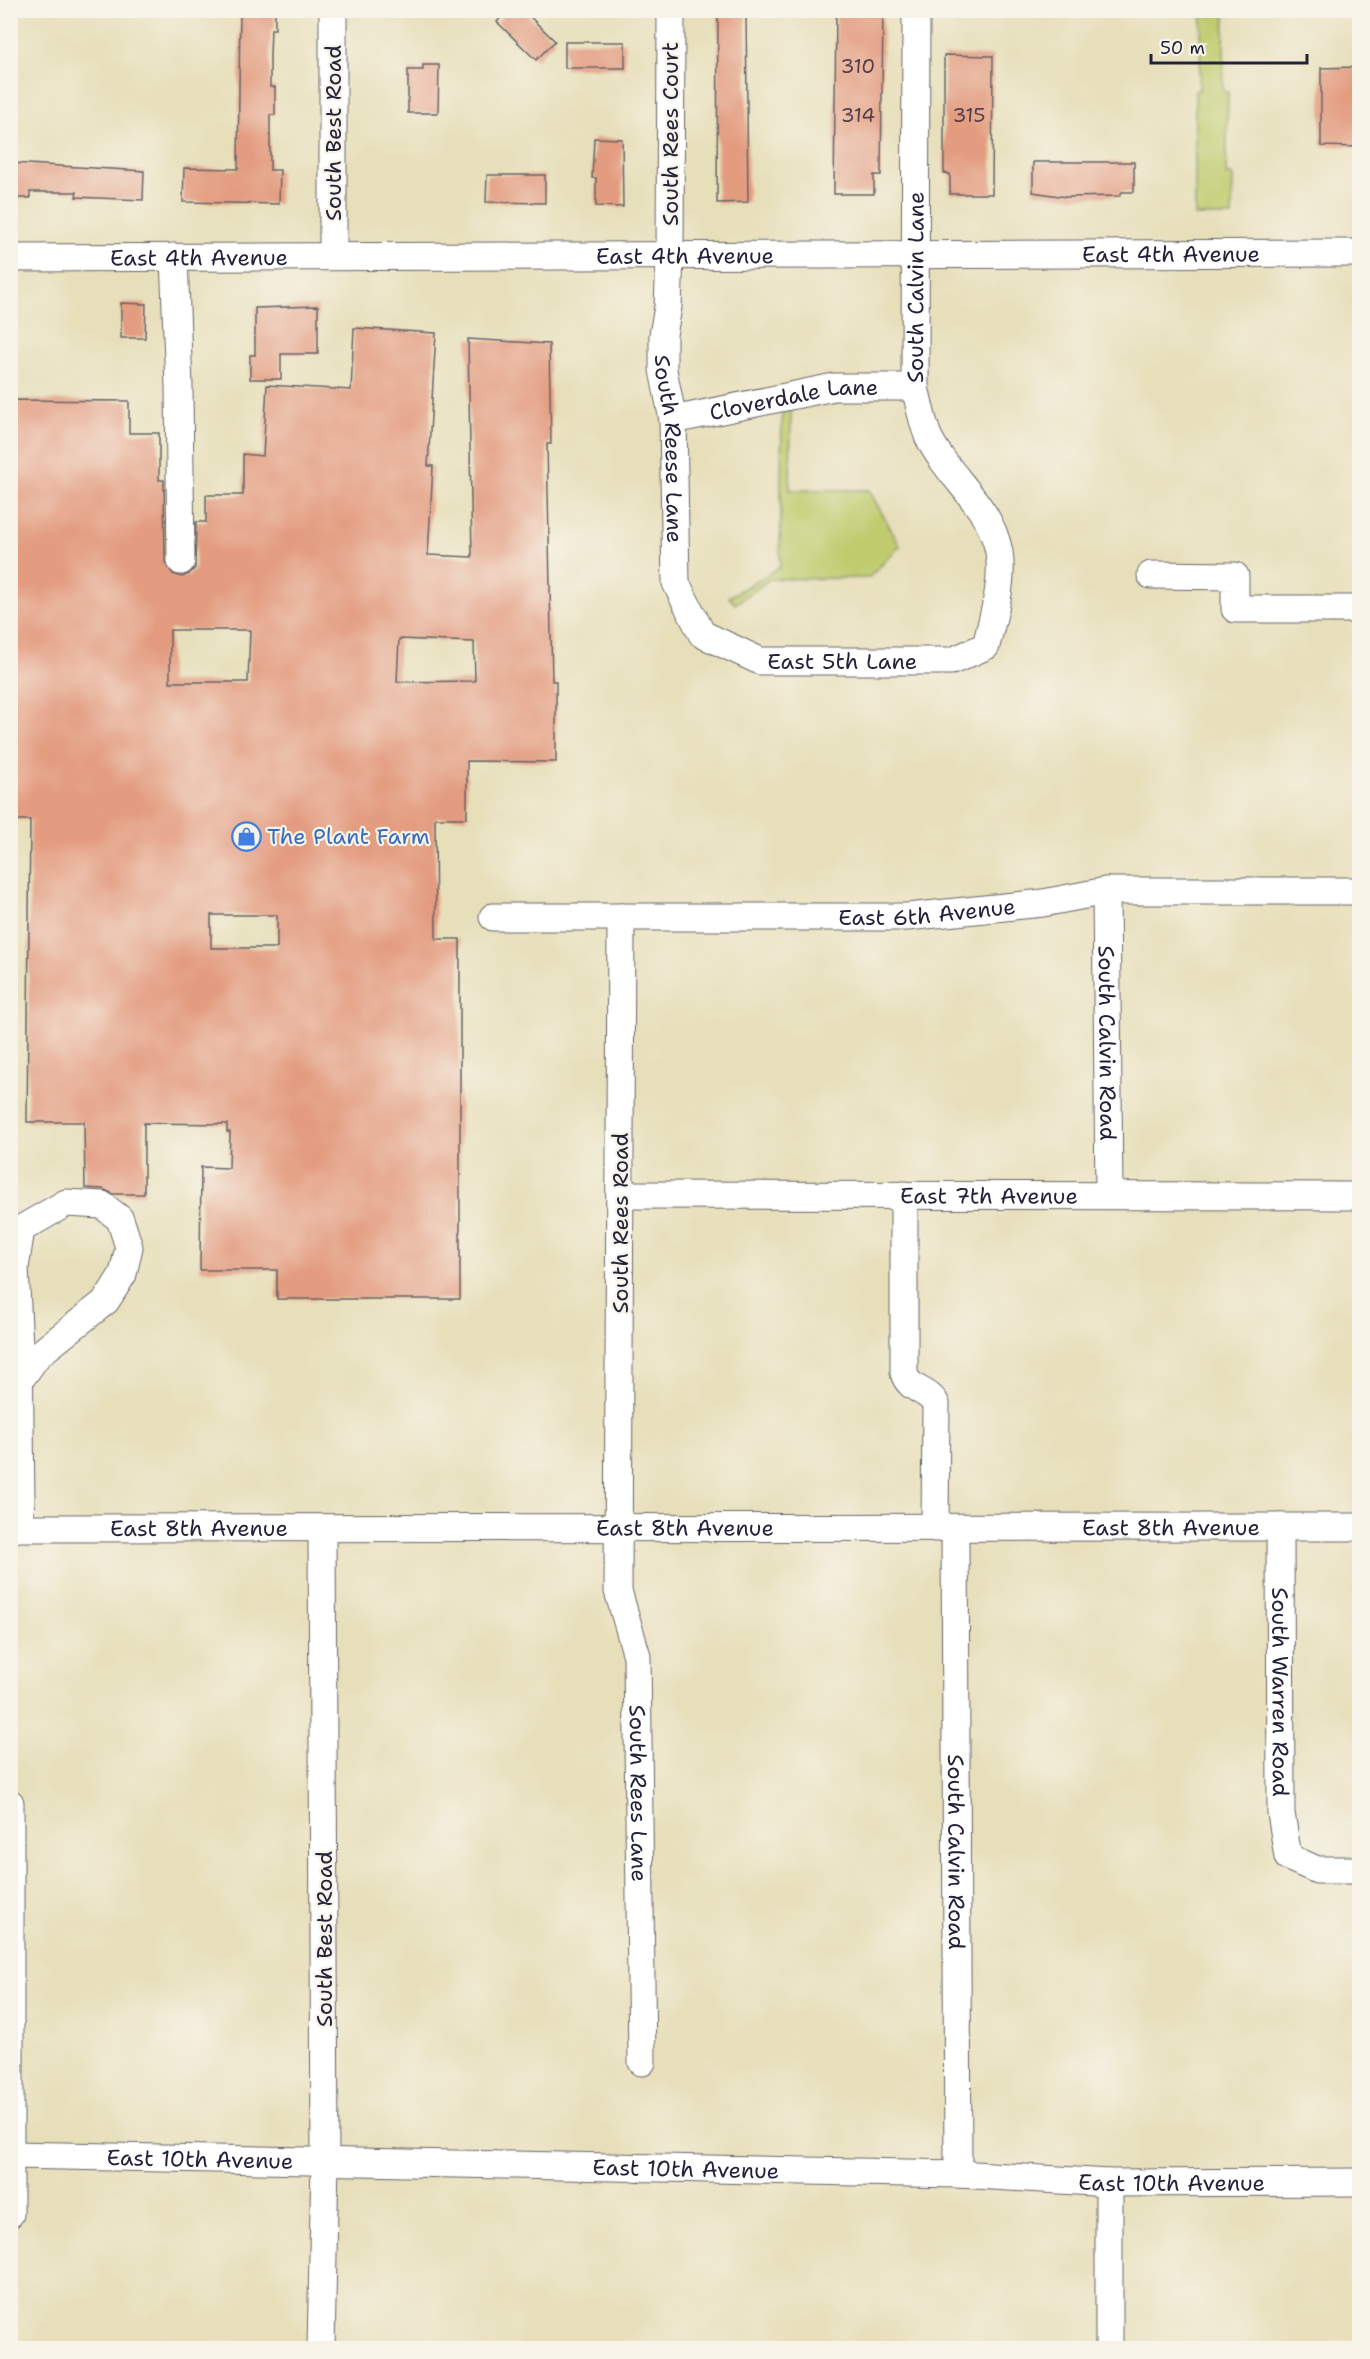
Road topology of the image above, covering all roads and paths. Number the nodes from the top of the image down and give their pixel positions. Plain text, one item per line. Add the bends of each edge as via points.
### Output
1 (333, 10) edge
2 (671, 10) edge
3 (916, 10) edge
4 (915, 254) junction
5 (1359, 254) edge
6 (333, 256) junction
7 (174, 257) junction
8 (670, 257) junction
9 (10, 258) edge
10 (915, 387) junction
11 (673, 420) junction
12 (181, 561) dead end
13 (1151, 575) dead end
14 (1359, 609) edge
15 (702, 634) joint
16 (986, 646) joint
17 (1106, 891) junction
18 (1359, 891) edge
19 (493, 917) dead end
20 (621, 917) junction
21 (620, 1195) junction
22 (904, 1195) junction
23 (1110, 1195) junction
24 (1359, 1196) edge
25 (19, 1382) junction
26 (1280, 1527) junction
27 (1359, 1527) edge
28 (15, 1528) edge
29 (619, 1528) junction
30 (945, 1528) junction
31 (322, 1529) junction
32 (10, 1803) edge
33 (1359, 1870) edge
34 (642, 2062) dead end
35 (12, 2155) junction
36 (325, 2161) junction
37 (958, 2174) junction
38 (1359, 2182) edge
39 (1109, 2183) junction
40 (10, 2214) edge
41 (321, 2349) edge
42 (1109, 2349) edge

1 - 6 street, South Best Road
2 - 8 street, South Rees Court
3 - 4 street, South Calvin Lane
4 - 5 street, East 4th Avenue
4 - 8 street, East 4th Avenue
4 - 10 street, South Calvin Lane
6 - 7 street, East 4th Avenue
6 - 8 street, East 4th Avenue
7 - 9 street, East 4th Avenue
7 - 12 street
8 - 11 street, South Reese Lane via 663,370
10 - 11 street, Cloverdale Lane via 834,387
10 - 16 street, South Calvin Lane via 928,435 951,472 982,508 999,552 999,588
11 - 15 street, South Reese Lane via 676,583
13 - 14 street via 1234,576 1235,609
15 - 16 street, East 5th Lane via 760,661 952,661
17 - 18 street, East 6th Avenue
17 - 20 street, East 6th Avenue via 1043,903 907,917
17 - 23 street, South Calvin Road
19 - 20 street, East 6th Avenue
20 - 21 street, South Rees Road
21 - 22 street, East 7th Avenue
21 - 29 street, South Rees Road
22 - 23 street, East 7th Avenue
22 - 30 street, South Calvin Road via 904,1373 910,1386 936,1404
23 - 24 street, East 7th Avenue
25 - 25 street via 15,1268 21,1228 66,1203 102,1205 120,1219 129,1247 123,1274 106,1301 38,1355
25 - 28 street
26 - 27 street, East 8th Avenue
26 - 30 street, East 8th Avenue
26 - 33 street, South Warren Road via 1281,1812 1288,1857 1317,1870
28 - 31 street, East 8th Avenue
29 - 30 street, East 8th Avenue
29 - 31 street, East 8th Avenue
29 - 34 street, South Rees Lane via 618,1591 637,1656
30 - 37 street, South Calvin Road
31 - 36 street, South Best Road
32 - 35 street
35 - 36 street, East 10th Avenue
35 - 40 street
36 - 37 street, East 10th Avenue
36 - 41 street, South Best Road
37 - 39 street, East 10th Avenue
38 - 39 street, East 10th Avenue
39 - 42 street

